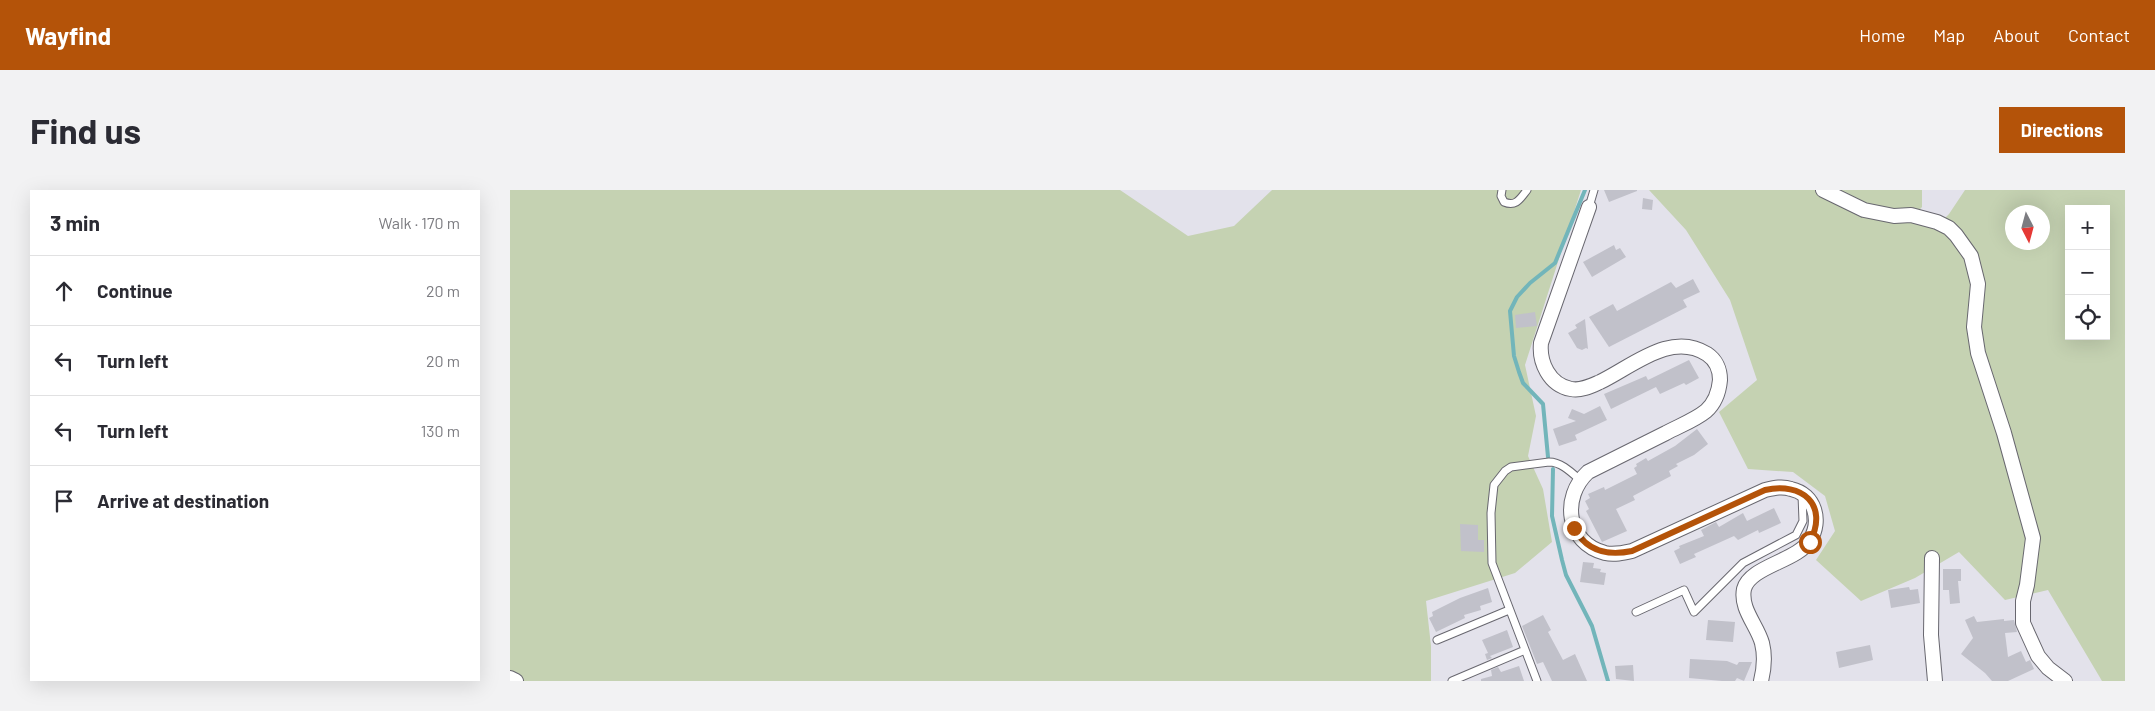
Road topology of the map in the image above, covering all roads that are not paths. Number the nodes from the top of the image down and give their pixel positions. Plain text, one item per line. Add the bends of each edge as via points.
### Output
1 (1502, 190) edge
2 (1527, 190) edge
3 (1594, 190) edge
4 (1822, 190) edge
5 (1589, 207) joint
6 (1580, 480) junction
7 (1801, 492) junction
8 (1932, 558) dead end
9 (1510, 610) junction
10 (1636, 612) dead end
11 (1437, 640) dead end
12 (1525, 650) junction
13 (510, 678) edge
14 (516, 681) edge
15 (1452, 681) edge
16 (1537, 681) edge
17 (1762, 681) edge
18 (1935, 681) edge
19 (2065, 681) edge

1 - 2 lane via 1504,202 1510,205 1517,203
3 - 5 lane
4 - 19 street via 1871,212 1911,215 1937,222 1949,228 1971,256 1978,284 1974,327 1978,353 2033,538 2023,623 2038,656
5 - 6 street via 1541,343 1540,353 1547,372 1554,381 1567,388 1582,389 1662,350 1680,345 1712,357 1720,376 1719,390 1706,411 1588,472
6 - 7 street via 1571,501 1574,528 1584,541 1599,551 1616,554 1632,551 1765,490 1785,488
6 - 9 lane via 1555,462 1549,462 1511,468 1494,485 1492,563
7 - 10 lane via 1803,521 1796,535 1743,563 1694,612 1684,590
7 - 17 street via 1811,502 1816,514 1816,531 1810,542 1757,574 1745,587 1745,607 1762,643
8 - 18 street via 1931,635
9 - 11 lane
9 - 12 lane
12 - 15 lane
12 - 16 lane
13 - 14 street

